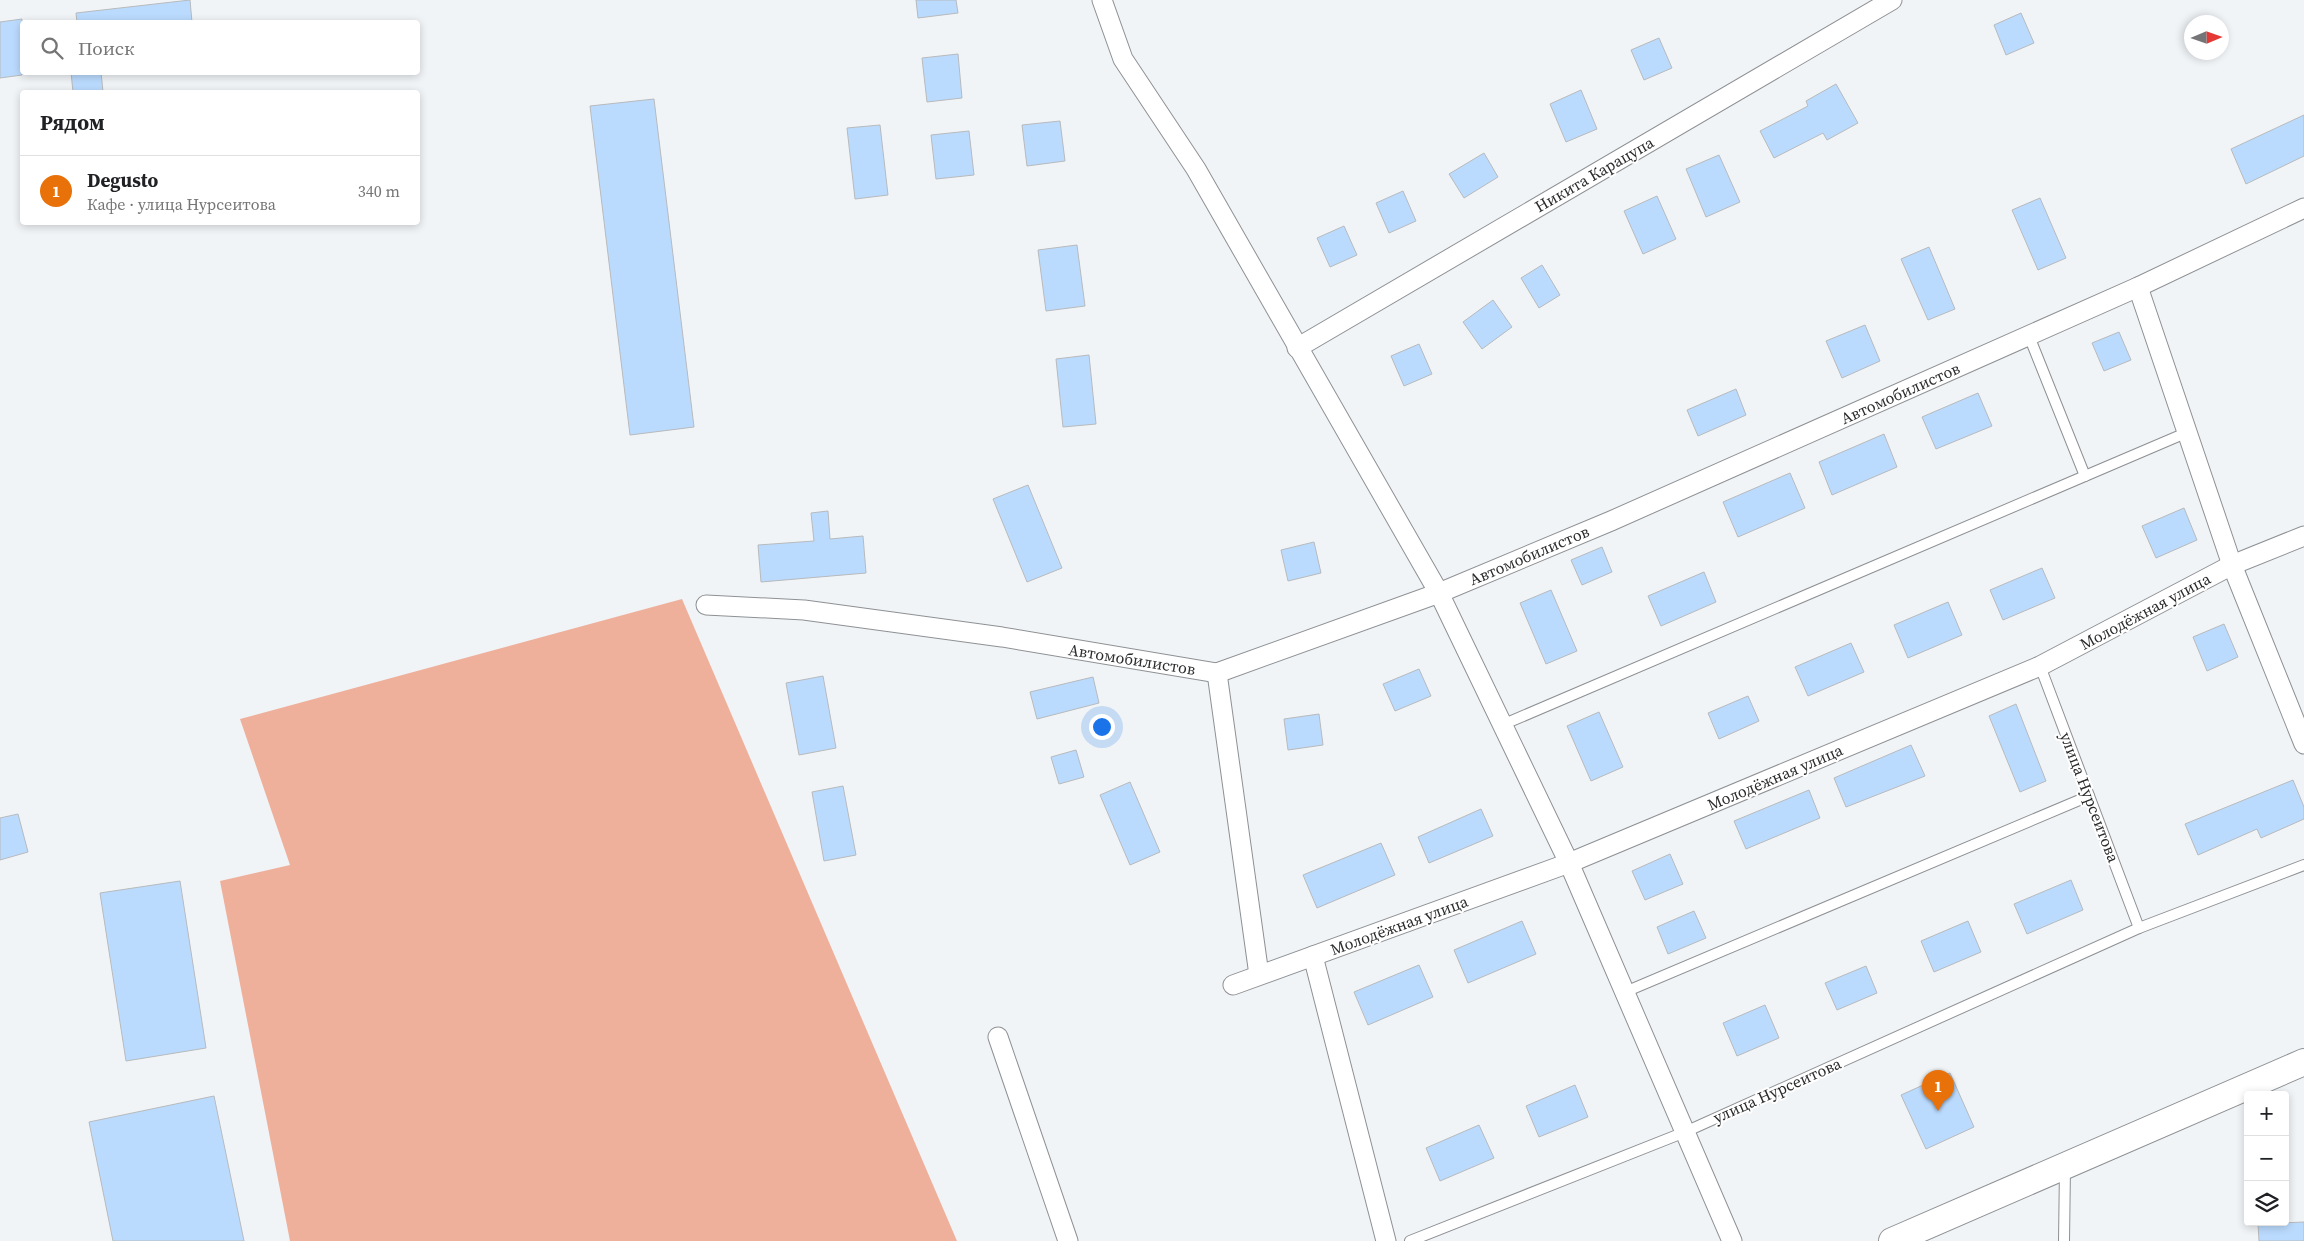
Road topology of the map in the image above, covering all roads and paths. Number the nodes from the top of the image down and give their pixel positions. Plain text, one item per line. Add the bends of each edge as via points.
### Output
1 (1102, 0) edge
2 (1892, 0) edge
3 (2304, 208) edge
4 (2138, 287) junction
5 (2029, 336) junction
6 (1297, 348) junction
7 (2188, 432) junction
8 (2085, 476) junction
9 (2304, 536) edge
10 (2232, 565) junction
11 (1439, 593) junction
12 (706, 606) dead end
13 (2040, 666) junction
14 (1217, 673) junction
15 (1502, 725) junction
16 (2304, 744) edge
17 (2089, 796) junction
18 (1569, 863) junction
19 (2304, 865) edge
20 (2139, 928) junction
21 (1313, 956) junction
22 (1259, 975) junction
23 (1233, 985) dead end
24 (1625, 992) junction
25 (998, 1037) dead end
26 (2304, 1062) edge
27 (1685, 1132) junction
28 (2065, 1166) junction
29 (1068, 1241) edge
30 (1386, 1241) edge
31 (1410, 1241) edge
32 (1732, 1241) edge
33 (1892, 1241) edge
34 (2064, 1241) edge

1 - 6 street via 1123,59 1196,169
2 - 6 street, Никита Карацупа
3 - 4 street, Автомобилистов
4 - 5 street, Автомобилистов
4 - 7 street
5 - 8 lane
5 - 11 street, Автомобилистов via 1629,513
6 - 11 street
7 - 8 lane
7 - 10 street
8 - 15 lane
9 - 10 street, Молодёжная улица
10 - 13 street, Молодёжная улица
10 - 16 street
11 - 14 street, Автомобилистов
11 - 15 street
12 - 14 street, Автомобилистов via 804,610 1002,637
13 - 17 lane, улица Нурсеитова
13 - 18 street, Молодёжная улица
14 - 22 street
15 - 18 street
17 - 20 lane, улица Нурсеитова
17 - 24 lane
18 - 21 street, Молодёжная улица
18 - 24 street
19 - 20 lane, улица Нурсеитова
20 - 27 lane, улица Нурсеитова
21 - 22 street, Молодёжная улица
21 - 30 street
22 - 23 street, Молодёжная улица
24 - 27 street
25 - 29 street
26 - 28 main road
27 - 31 lane, улица Нурсеитова
27 - 32 street
28 - 33 main road
28 - 34 lane

